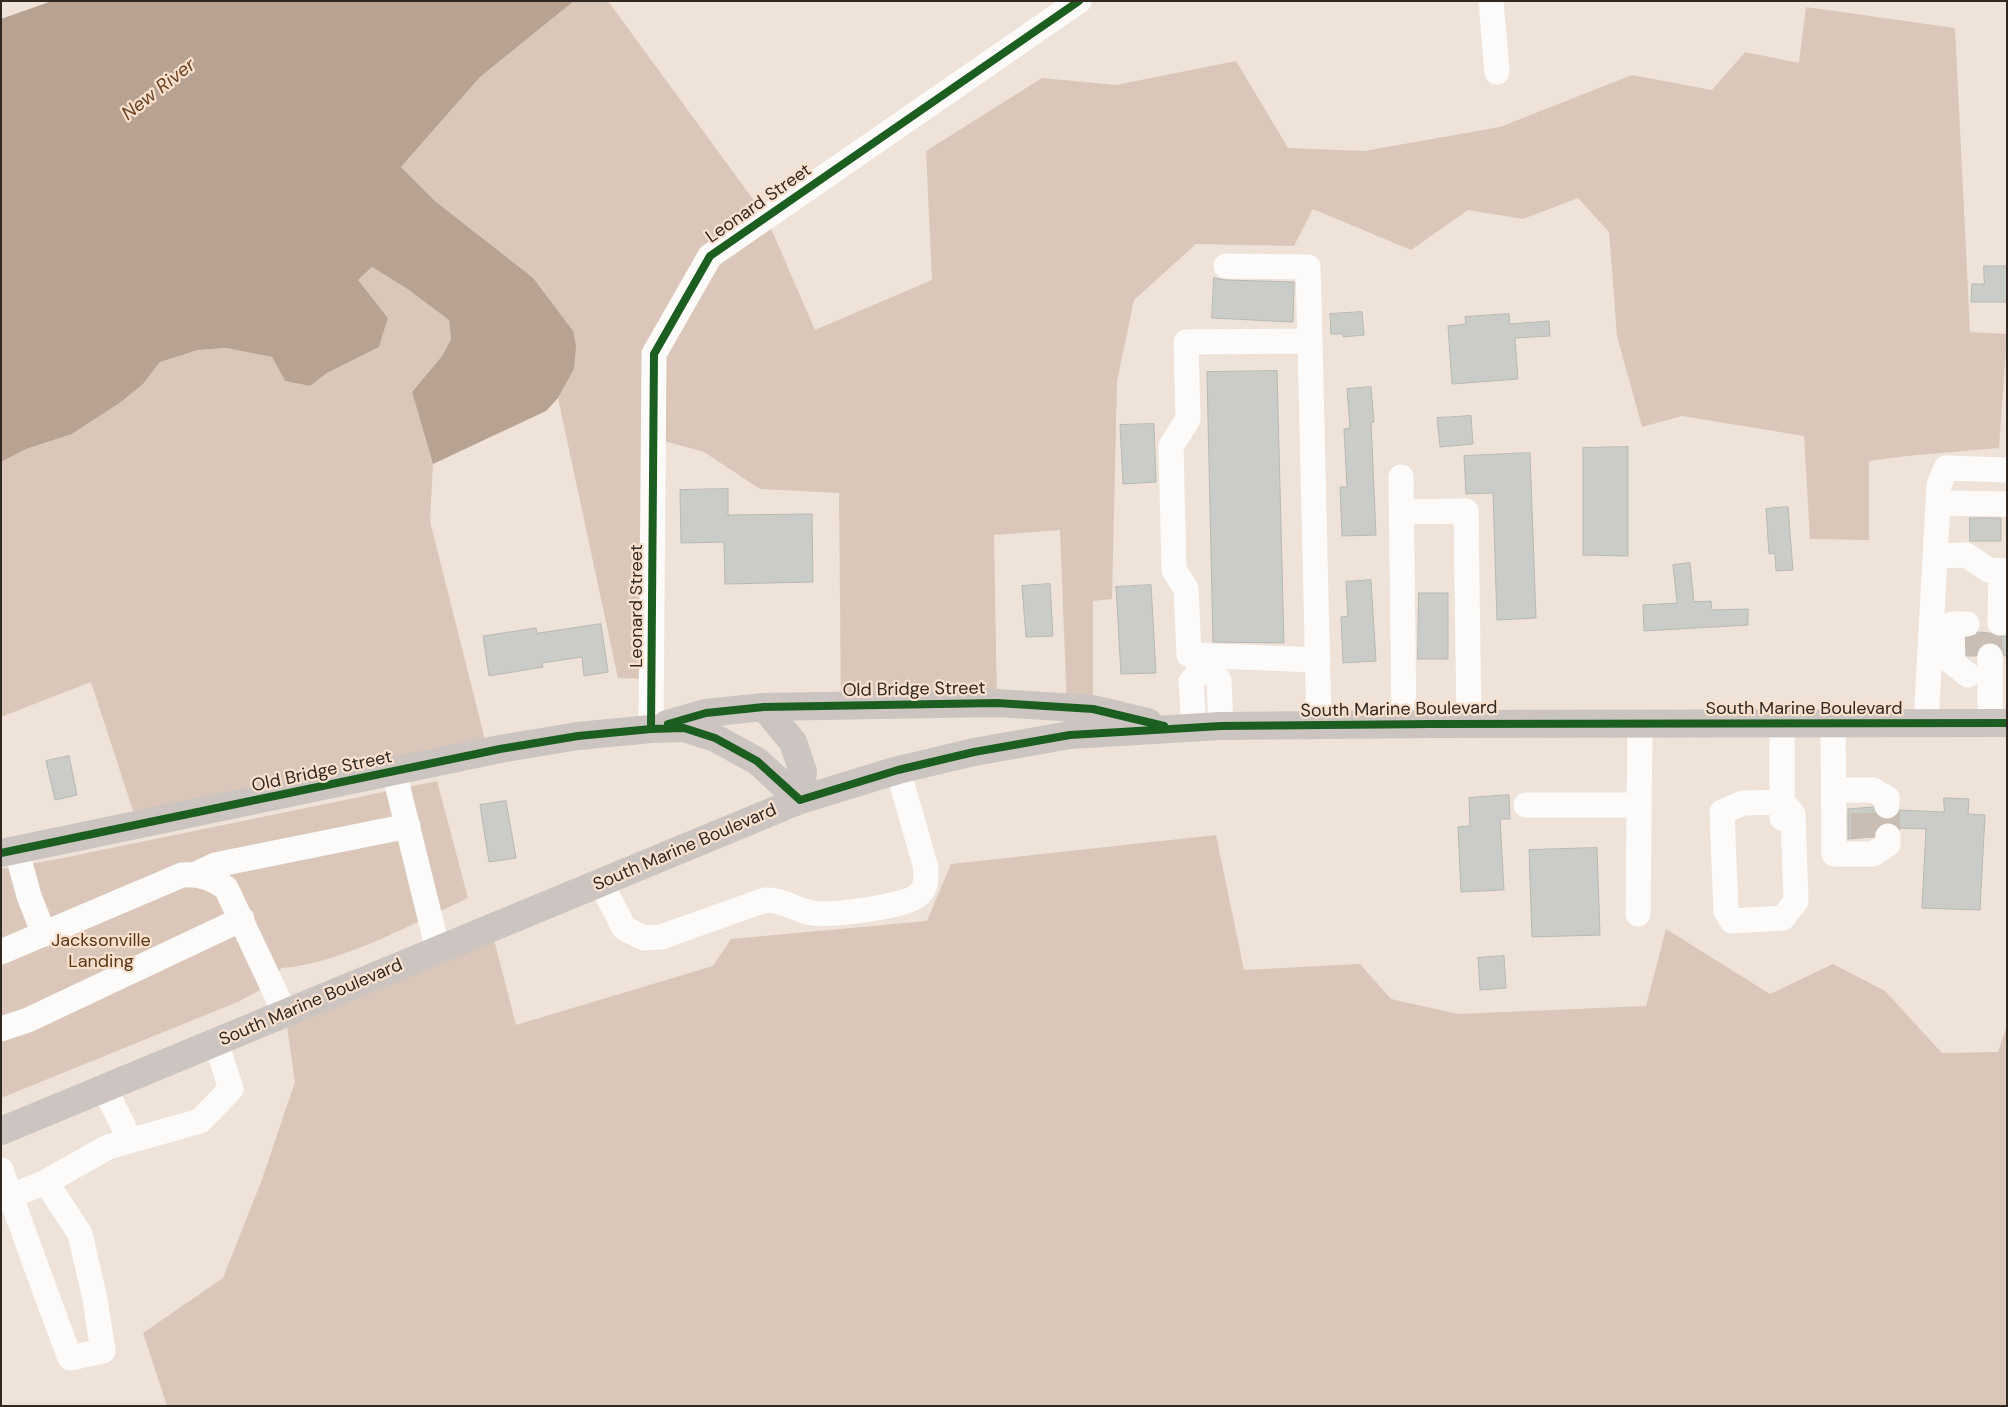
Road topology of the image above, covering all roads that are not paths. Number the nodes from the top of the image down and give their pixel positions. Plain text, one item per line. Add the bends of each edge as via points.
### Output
1 (1079, 1) edge
2 (1491, 1) edge
3 (1497, 72) dead end
4 (1226, 266) dead end
5 (1310, 341) junction
6 (2007, 470) edge
7 (1401, 477) dead end
8 (2007, 487) edge
9 (1938, 494) junction
10 (2007, 504) edge
11 (1402, 512) junction
12 (1935, 556) junction
13 (1995, 577) edge
14 (1986, 645) edge
15 (1205, 660) junction
16 (1318, 660) junction
17 (764, 707) junction
18 (1926, 723) junction
19 (1998, 723) edge
20 (1404, 724) junction
21 (1469, 724) junction
22 (1640, 724) junction
23 (1782, 724) junction
24 (1833, 724) junction
25 (1221, 726) junction
26 (1319, 726) junction
27 (651, 729) junction
28 (1186, 729) junction
29 (898, 770) junction
30 (394, 772) junction
31 (1834, 790) junction
32 (800, 800) junction
33 (1749, 802) junction
34 (1782, 802) junction
35 (1874, 802) dead end
36 (1526, 805) dead end
37 (1639, 805) junction
38 (408, 826) junction
39 (1874, 841) dead end
40 (1794, 844) junction
41 (1834, 848) junction
42 (9, 852) edge
43 (196, 874) junction
44 (601, 883) junction
45 (1638, 914) dead end
46 (242, 919) junction
47 (44, 934) junction
48 (438, 950) junction
49 (1, 952) edge
50 (285, 1013) junction
51 (1, 1029) edge
52 (216, 1042) junction
53 (104, 1088) junction
54 (1, 1131) edge
55 (128, 1142) junction
56 (1, 1170) edge
57 (46, 1182) junction
58 (6, 1198) edge

1 - 27 street, Leonard Street via 710,256 654,354
2 - 3 street
4 - 5 street via 1308,267
5 - 15 street via 1186,342 1188,420 1171,446 1174,570 1186,589 1189,655
5 - 16 street
6 - 9 street via 1946,468
7 - 11 street
8 - 9 street
9 - 10 street
9 - 12 street
11 - 20 street
11 - 21 street via 1466,512
12 - 13 street via 1966,555
12 - 18 street
13 - 14 street
14 - 19 street
15 - 16 street
15 - 25 street via 1219,680
15 - 28 street via 1191,682
16 - 26 street
17 - 27 main road, Old Bridge Street via 706,712
17 - 28 main road, Old Bridge Street via 997,703 1093,709
17 - 32 main road via 793,742 803,772
18 - 19 main road, South Marine Boulevard
18 - 24 main road, South Marine Boulevard
20 - 21 main road, South Marine Boulevard
20 - 26 main road, South Marine Boulevard
21 - 22 main road, South Marine Boulevard
22 - 23 main road, South Marine Boulevard
22 - 37 street
23 - 24 main road, South Marine Boulevard
23 - 34 street
24 - 31 street
25 - 26 main road, South Marine Boulevard
25 - 28 main road, South Marine Boulevard
27 - 30 main road, Old Bridge Street via 500,749
27 - 32 main road, Old Bridge Street via 684,728 715,738 757,761
28 - 29 main road, South Marine Boulevard via 1070,735
29 - 32 main road, South Marine Boulevard
29 - 44 street via 926,868 926,885 918,896 890,906 836,914 813,913 773,899 765,900 661,937 643,938 624,928
30 - 38 street
30 - 42 main road, Old Bridge Street
31 - 35 street
31 - 41 street
32 - 44 main road, South Marine Boulevard
33 - 34 street
33 - 34 street via 1738,819 1739,892 1747,904 1756,907 1778,901 1782,892
33 - 40 street via 1722,812 1726,911 1732,921 1783,918 1796,901
34 - 40 street via 1793,814
36 - 37 street
37 - 45 street
38 - 43 street via 215,866
38 - 48 street
39 - 41 street
40 - 41 street
42 - 47 street
43 - 46 street via 226,888
43 - 47 street via 182,875
44 - 48 main road, South Marine Boulevard
46 - 50 street
46 - 51 street via 28,1020
47 - 49 street
48 - 50 main road, South Marine Boulevard
50 - 52 main road, South Marine Boulevard
52 - 53 main road, South Marine Boulevard
52 - 55 street via 231,1089 200,1120
53 - 54 main road, South Marine Boulevard
53 - 55 street
55 - 57 street via 108,1147
56 - 58 street
57 - 58 street
57 - 58 street via 80,1234 103,1350 70,1358

